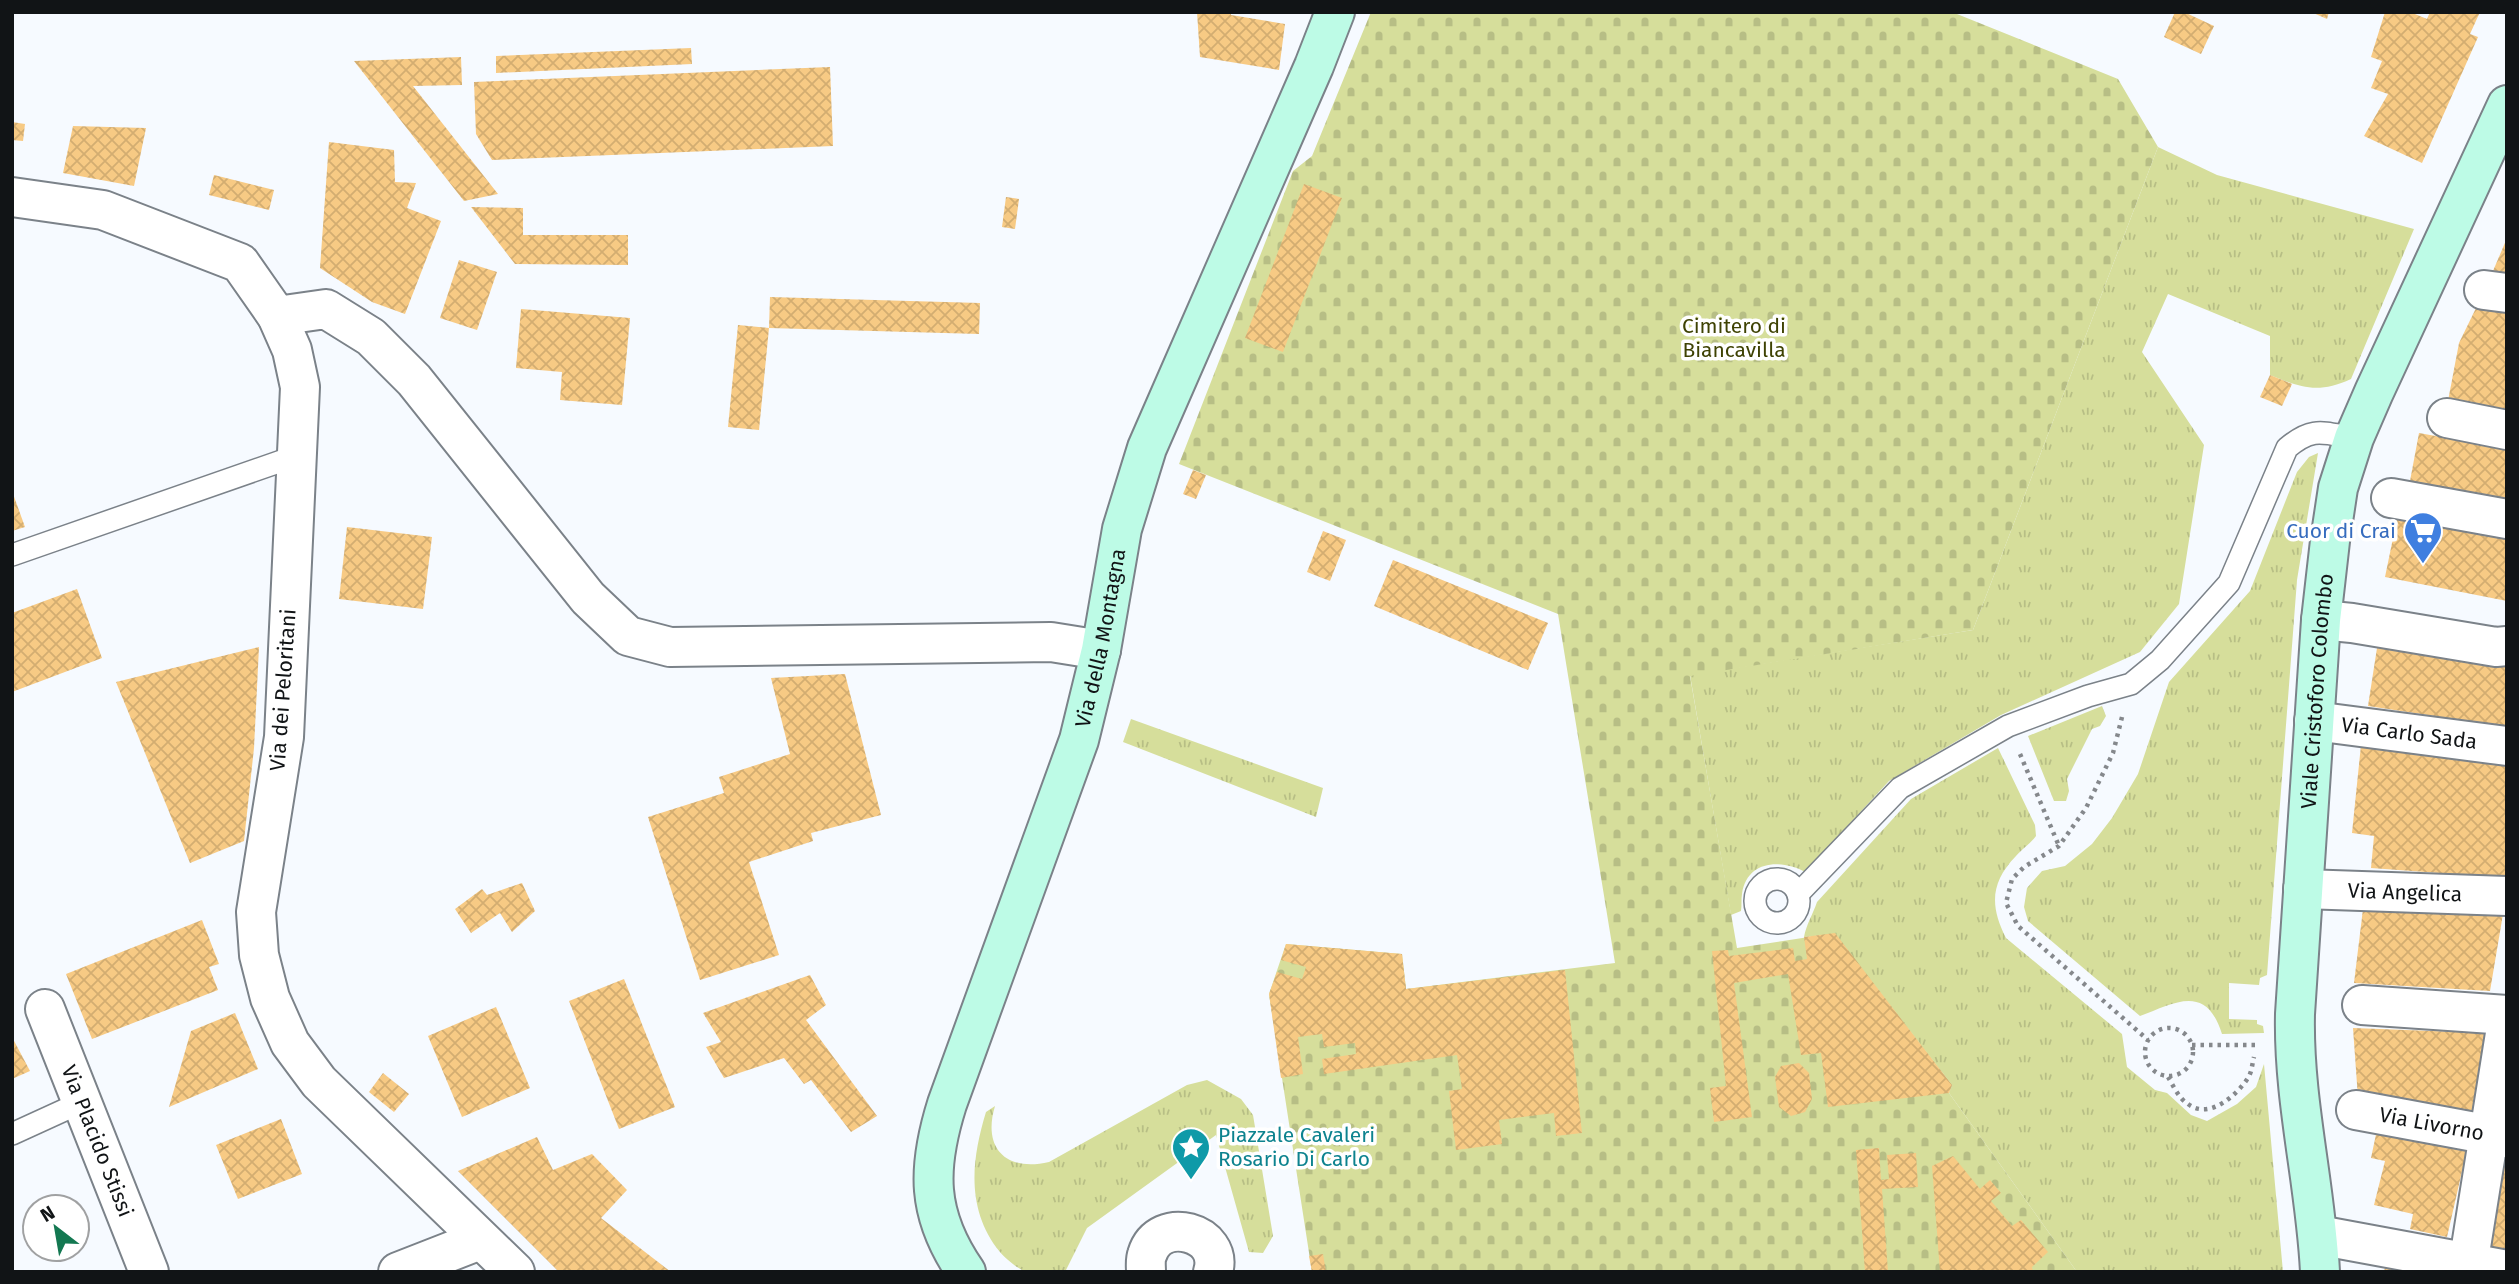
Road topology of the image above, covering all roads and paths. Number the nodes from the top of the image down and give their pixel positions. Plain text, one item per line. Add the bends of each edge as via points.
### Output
1 (1335, 12) edge
2 (2507, 105) edge
3 (12, 197) edge
4 (277, 316) junction
5 (2447, 418) dead end
6 (2507, 430) edge
7 (2354, 438) junction
8 (296, 456) junction
9 (2390, 498) dead end
10 (2507, 519) edge
11 (12, 555) edge
12 (2321, 620) junction
13 (2507, 646) edge
14 (1101, 650) junction
15 (2131, 684) junction
16 (2314, 721) junction
17 (2008, 726) junction
18 (2507, 746) edge
19 (2059, 846) junction
20 (2303, 889) junction
21 (1798, 894) dead end
22 (2507, 896) edge
23 (2362, 1005) dead end
24 (45, 1009) dead end
25 (2507, 1015) edge
26 (2507, 1021) edge
27 (2148, 1040) junction
28 (2192, 1045) junction
29 (2168, 1077) junction
30 (82, 1102) junction
31 (2356, 1110) dead end
32 (12, 1134) edge
33 (2498, 1136) edge
34 (480, 1240) junction
35 (2319, 1253) edge
36 (2468, 1267) edge
37 (2507, 1270) edge
38 (149, 1272) edge
39 (398, 1272) edge
40 (515, 1272) edge
41 (966, 1272) edge
42 (1146, 1272) edge
43 (1213, 1272) edge

1 - 14 street, Via della Montagna via 1147,448 1122,529
2 - 7 street, Viale Cristoforo Colombo
3 - 4 street, Via dei Peloritani via 103,209 240,263
4 - 8 street, Via dei Peloritani via 292,350 300,387
4 - 14 street via 326,309 371,337 414,380 587,598 628,636 670,647 1051,642
5 - 6 street
7 - 12 street, Viale Cristoforo Colombo via 2338,488
7 - 15 lane via 2311,433 2287,448 2229,583 2160,660
8 - 11 lane
8 - 34 street, Via dei Peloritani via 284,737 256,912 259,955 270,998 290,1043 319,1082
9 - 10 street
12 - 13 street
12 - 16 street, Viale Cristoforo Colombo
14 - 41 street, Via della Montagna via 1079,740 935,1143 936,1210
15 - 17 lane
15 - 19 path via 2113,753 2086,808
16 - 18 street, Via Carlo Sada
16 - 20 street, Viale Cristoforo Colombo
17 - 19 path
17 - 21 lane via 1900,788
19 - 27 path via 2012,879 2006,903 2018,926
20 - 22 street, Via Angelica
20 - 35 street, Viale Cristoforo Colombo via 2294,1047
23 - 25 street
24 - 30 street, Via Placido Stissi
26 - 33 street
27 - 28 path via 2158,1030 2172,1028 2185,1033
27 - 29 path via 2147,1064
28 - 29 path via 2192,1060 2183,1072
28 - 29 path via 2256,1045 2250,1076 2222,1104 2206,1110 2188,1105
30 - 32 lane
30 - 38 street, Via Placido Stissi
31 - 33 street, Via Livorno
33 - 36 street
34 - 39 street
34 - 40 street, Via dei Peloritani
35 - 36 street
36 - 37 street
42 - 43 street via 1147,1255 1157,1238 1175,1230 1195,1233 1210,1246

